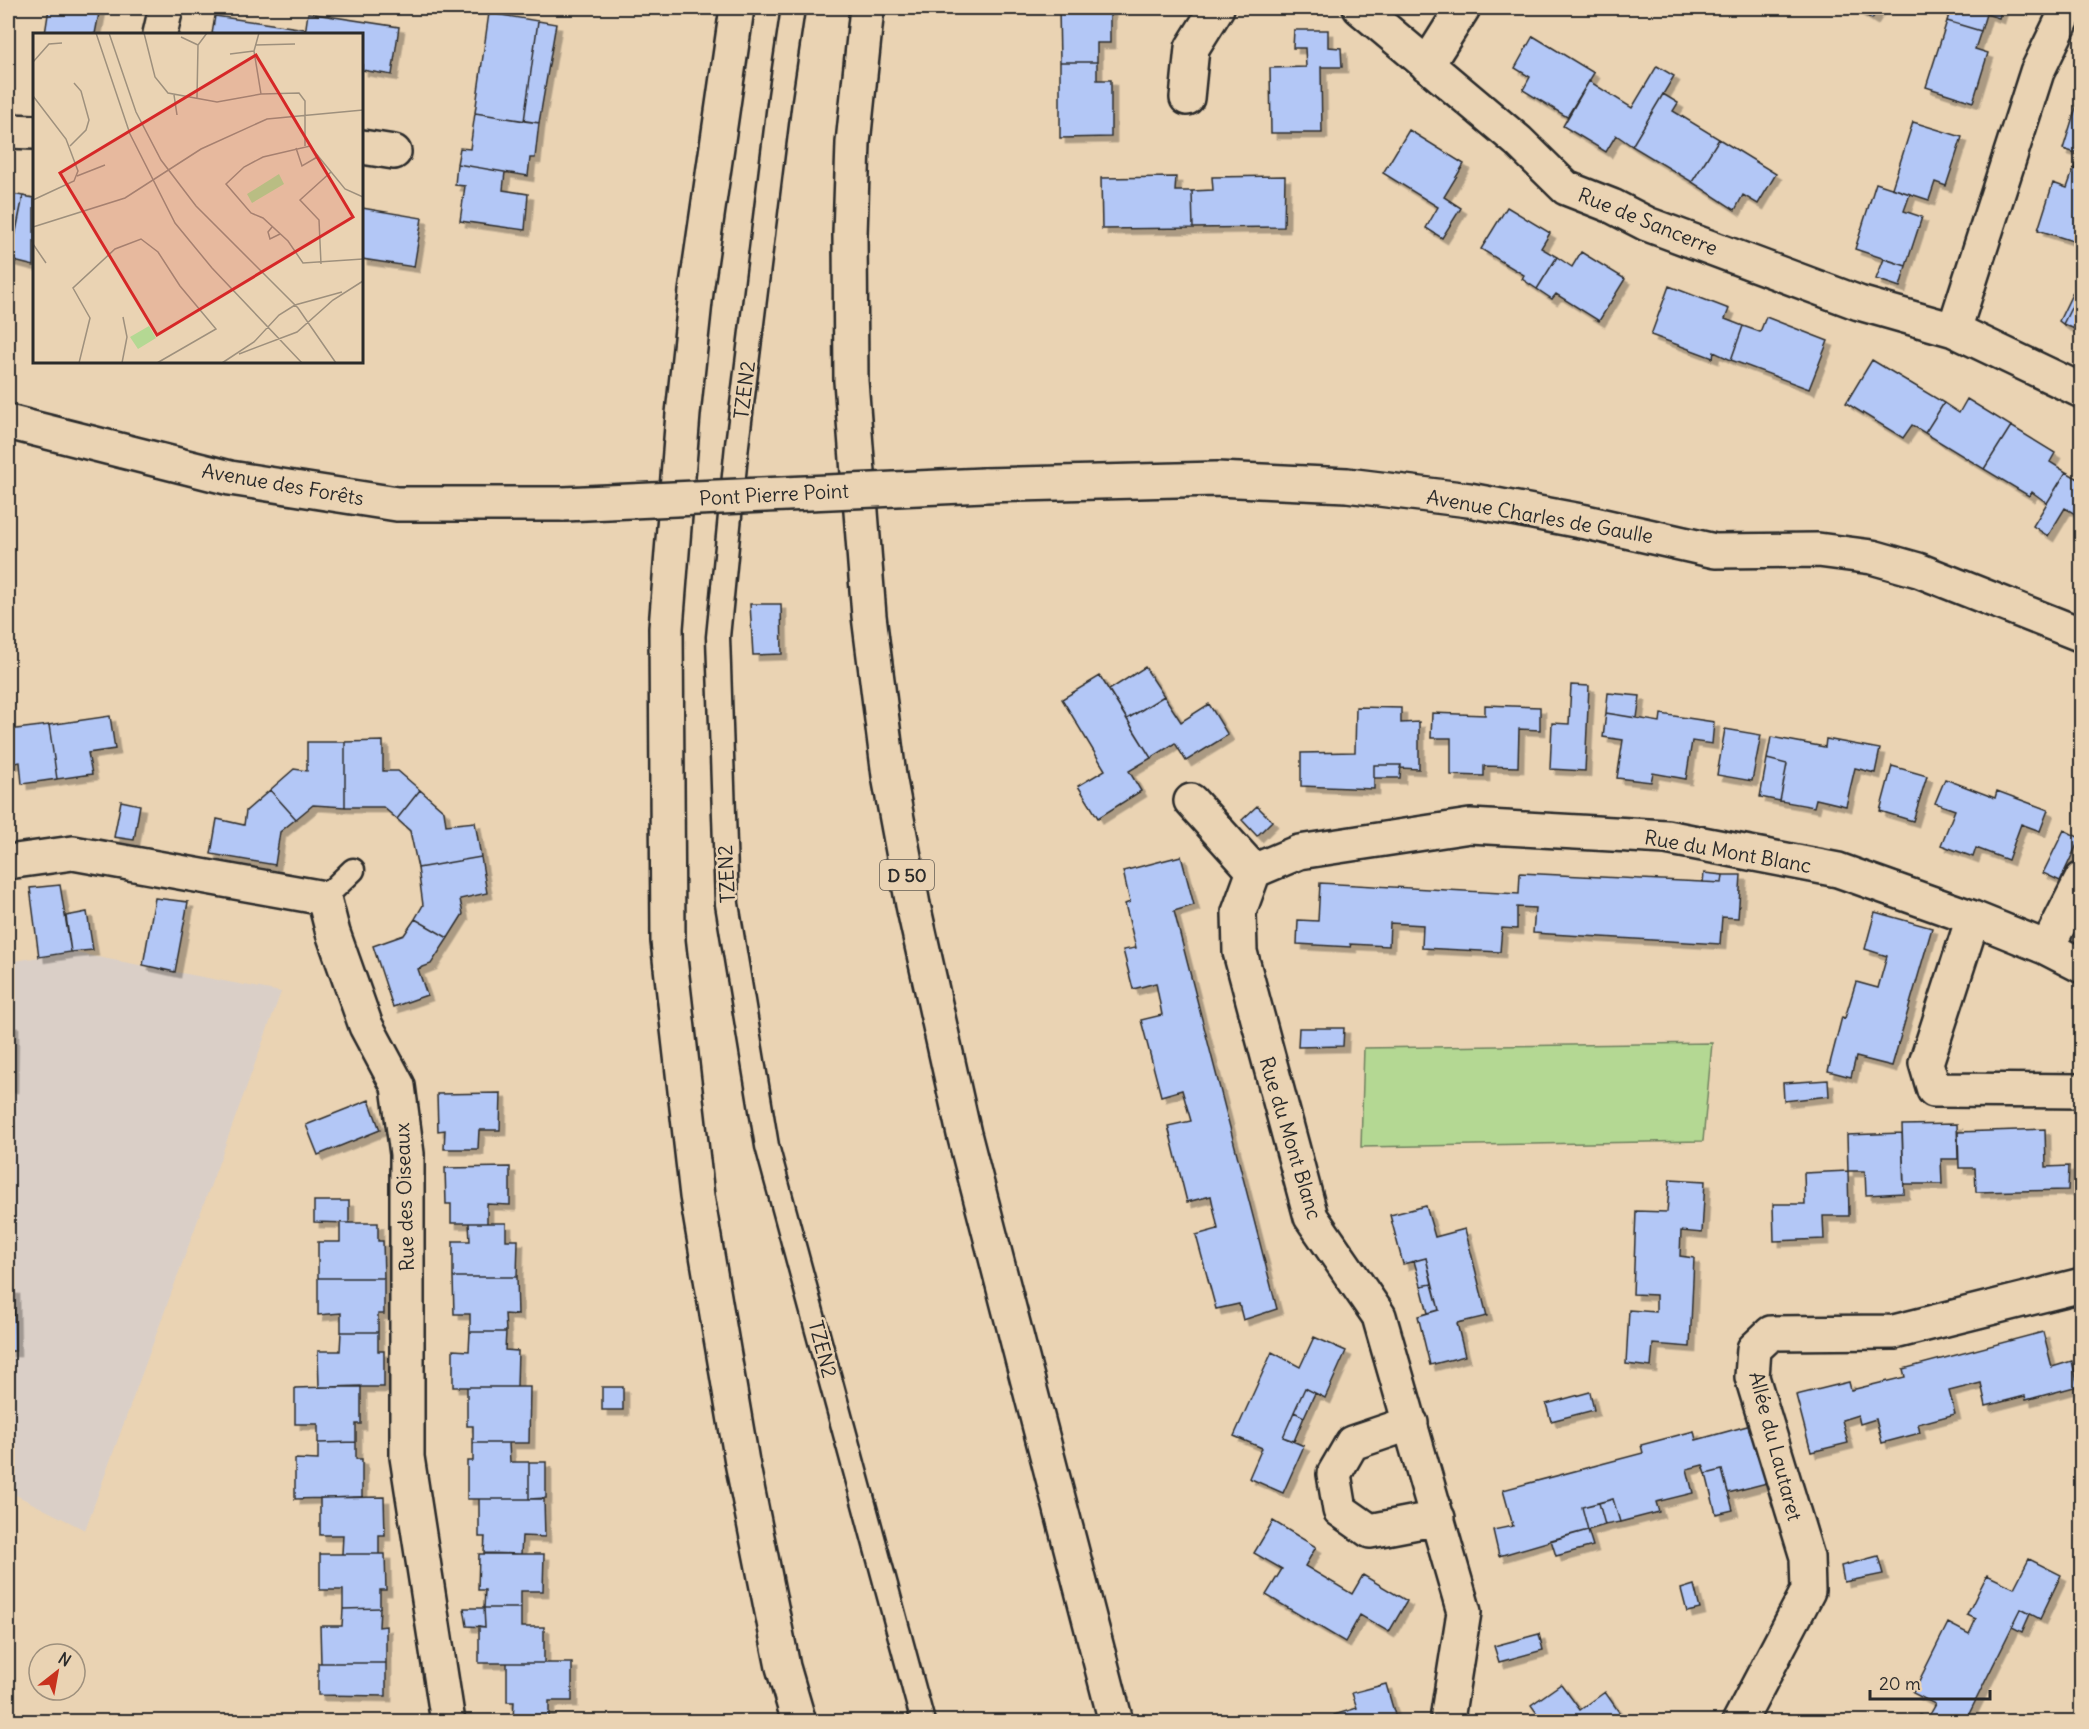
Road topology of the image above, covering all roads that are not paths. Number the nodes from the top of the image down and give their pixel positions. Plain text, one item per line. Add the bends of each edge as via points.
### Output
1 (166, 8) edge
2 (737, 8) edge
3 (794, 8) edge
4 (867, 8) edge
5 (1217, 8) edge
6 (1360, 8) edge
7 (1463, 8) edge
8 (2068, 8) edge
9 (160, 33) edge
10 (1427, 64) junction
11 (1187, 98) dead end
12 (8, 131) edge
13 (33, 132) edge
14 (363, 147) edge
15 (394, 152) dead end
16 (1954, 330) junction
17 (2082, 391) edge
18 (8, 422) edge
19 (984, 484) joint
20 (564, 504) joint
21 (2082, 635) edge
22 (1191, 801) dead end
23 (8, 862) edge
24 (353, 870) dead end
25 (1254, 872) junction
26 (2082, 879) edge
27 (324, 898) junction
28 (1973, 918) junction
29 (2048, 948) junction
30 (2082, 966) edge
31 (2082, 1091) edge
32 (2082, 1285) edge
33 (1411, 1423) junction
34 (1438, 1518) junction
35 (448, 1722) edge
36 (799, 1722) edge
37 (923, 1722) edge
38 (1116, 1722) edge
39 (1450, 1722) edge
40 (1739, 1722) edge

1 - 9 street
2 - 36 street via 696,292 666,628 668,941 697,1196 742,1462 783,1667
3 - 37 lane, TZEN2 via 737,445 718,638 727,904 768,1146
4 - 38 street, D 50 via 850,234 851,381 869,616 889,776 964,1134
5 - 11 street via 1192,48
6 - 10 street, Rue de Sancerre
7 - 10 street
8 - 16 street via 2037,72
10 - 16 street, Rue de Sancerre via 1518,141 1566,188 1647,224 1860,303
12 - 13 street
14 - 15 street
16 - 17 street, Rue de Sancerre
18 - 20 street, Avenue des Forêts via 230,478 397,504
19 - 20 street, Pont Pierre Point, bridge
19 - 21 street, Avenue Charles de Gaulle via 1217,478 1347,485 1469,500 1715,550 1818,550 1872,557 1918,570
22 - 25 street
23 - 27 street via 73,853
24 - 27 lane
25 - 28 street, Rue du Mont Blanc via 1299,852 1470,826 1666,837 1838,870
25 - 33 street, Rue du Mont Blanc via 1239,912 1240,952 1311,1217 1379,1316
26 - 29 street
27 - 35 street, Rue des Oiseaux via 366,1026 398,1086 407,1154 407,1457
28 - 29 street, Rue du Mont Blanc
28 - 31 street via 1926,1064 1934,1090
29 - 30 street, Rue du Mont Blanc
32 - 40 street, Allée du Lautaret via 1894,1332 1771,1332 1754,1349 1752,1377 1807,1557 1809,1591
33 - 34 street, Rue du Mont Blanc
33 - 34 street via 1352,1443 1334,1474 1340,1510 1370,1531
34 - 39 street, Rue du Mont Blanc via 1464,1612 1449,1704

